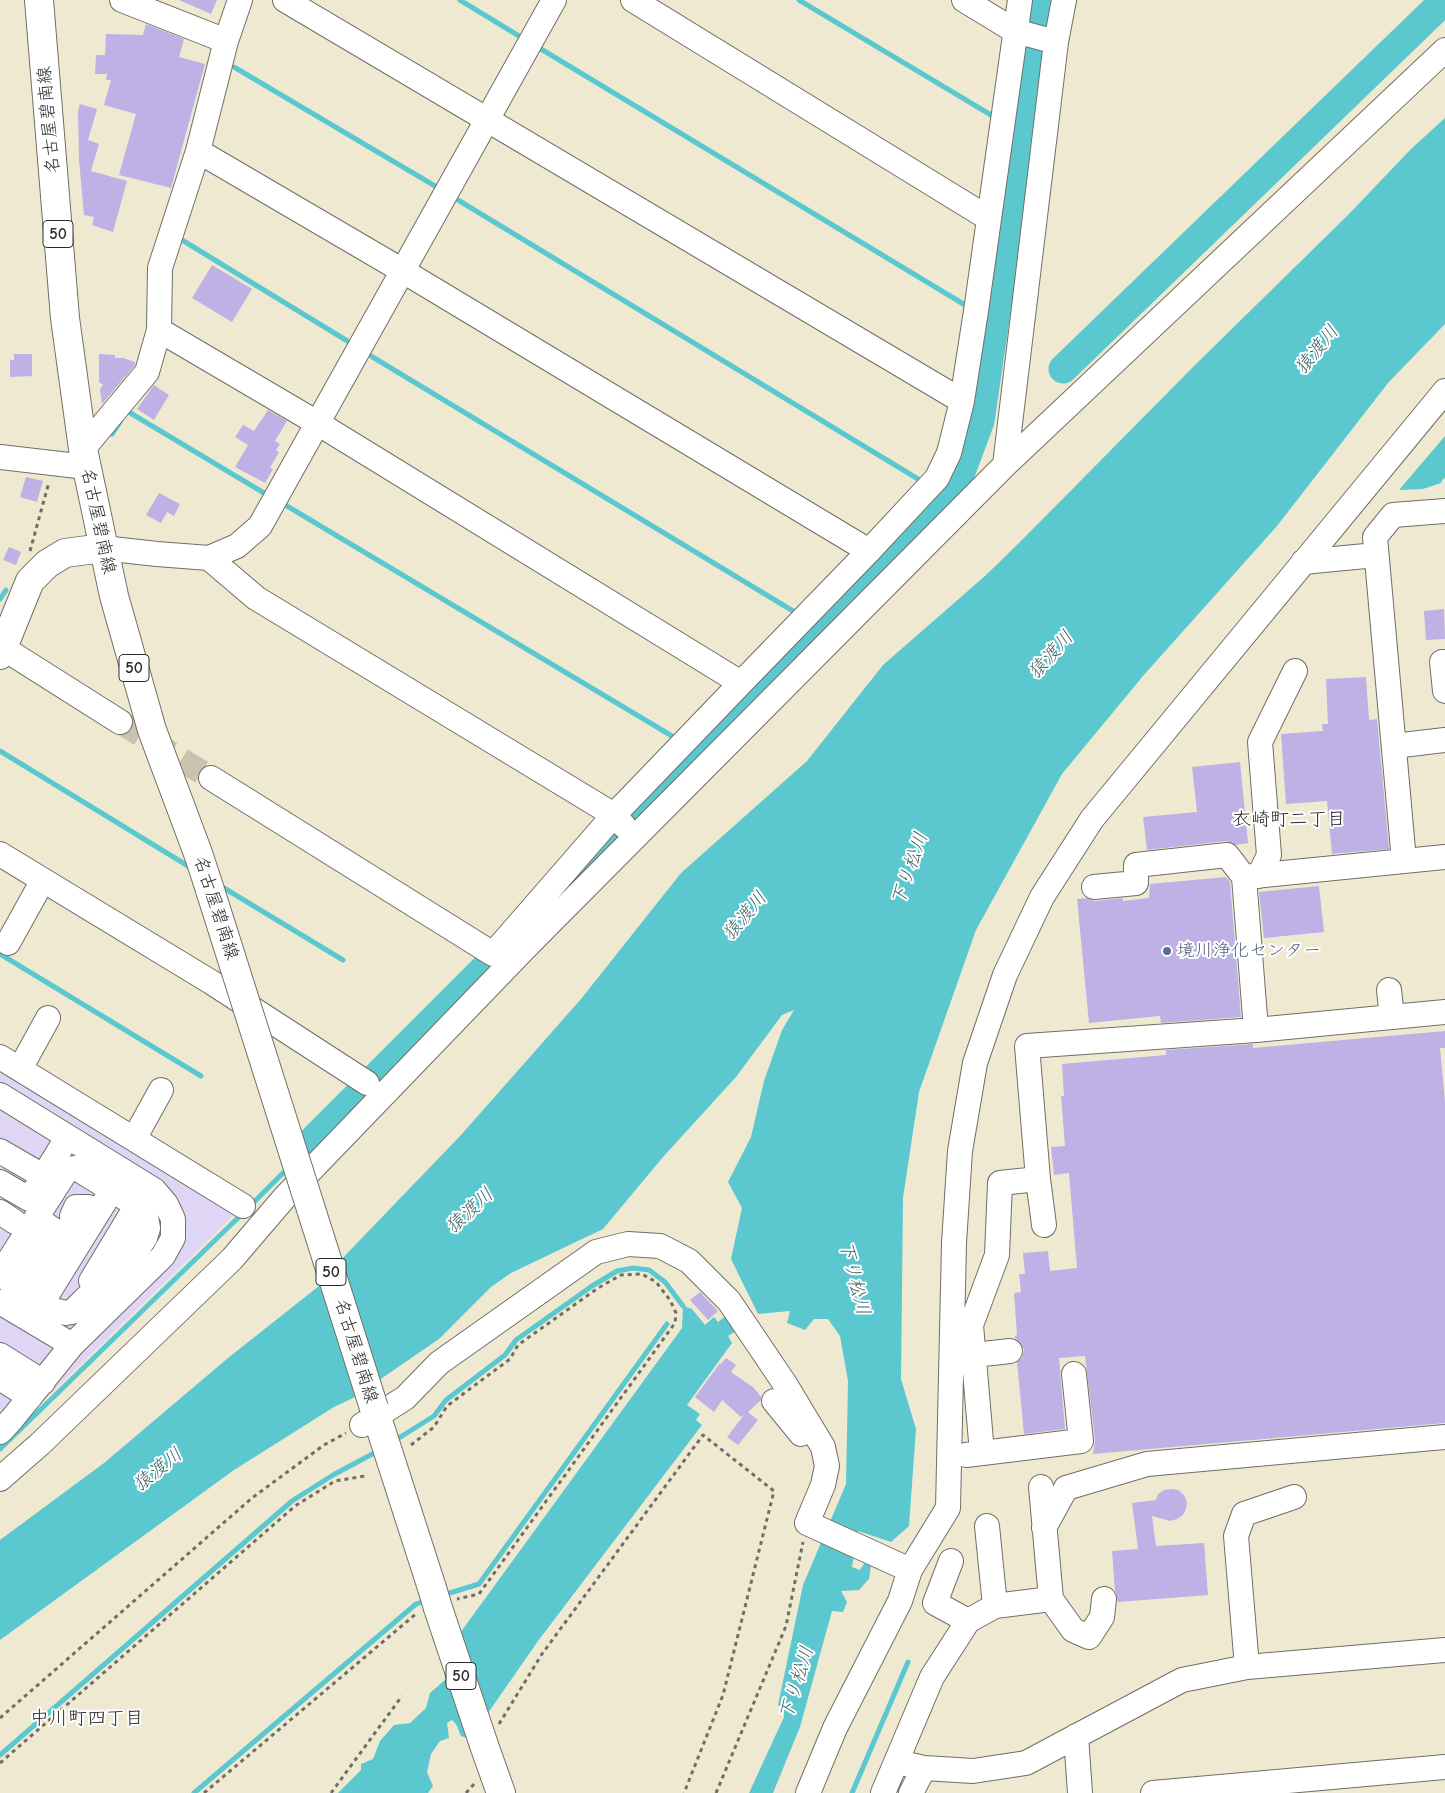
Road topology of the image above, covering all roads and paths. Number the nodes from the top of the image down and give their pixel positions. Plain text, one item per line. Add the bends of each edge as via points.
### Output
1 (122, 0) edge
2 (240, 0) edge
3 (284, 0) edge
4 (554, 0) edge
5 (633, 0) edge
6 (964, 0) edge
7 (1020, 0) edge
8 (1064, 0) edge
9 (44, 1) edge
10 (1015, 31) junction
11 (226, 42) junction
12 (1056, 42) junction
13 (1445, 50) edge
14 (487, 120) junction
15 (198, 151) junction
16 (988, 218) junction
17 (403, 271) junction
18 (159, 330) junction
19 (1445, 391) edge
20 (962, 401) junction
21 (319, 424) junction
22 (0, 456) edge
23 (84, 458) junction
24 (54, 462) junction
25 (1005, 465) junction
26 (1445, 511) edge
27 (103, 548) junction
28 (869, 551) junction
29 (1376, 555) junction
30 (209, 558) junction
31 (1303, 562) junction
32 (30, 581) junction
33 (2, 652) edge
34 (1445, 662) edge
35 (1295, 671) dead end
36 (741, 683) junction
37 (1445, 690) edge
38 (120, 722) tunnel mouth
39 (1445, 740) edge
40 (1394, 746) junction
41 (210, 778) tunnel mouth
42 (614, 815) junction
43 (0, 854) edge
44 (1445, 857) edge
45 (1404, 861) junction
46 (1251, 877) junction
47 (43, 880) junction
48 (1094, 887) dead end
49 (584, 889) junction
50 (8, 944) dead end
51 (1389, 990) dead end
52 (1445, 1012) edge
53 (1392, 1017) junction
54 (48, 1018) dead end
55 (1256, 1030) junction
56 (0, 1057) edge
57 (20, 1069) junction
58 (367, 1083) dead end
59 (161, 1090) dead end
60 (3, 1103) edge
61 (67, 1138) junction
62 (134, 1140) junction
63 (0, 1151) edge
64 (43, 1176) junction
65 (1038, 1179) junction
66 (0, 1182) edge
67 (115, 1202) junction
68 (26, 1210) edge
69 (1044, 1225) dead end
70 (0, 1247) edge
71 (40, 1286) edge
72 (173, 1316) junction
73 (72, 1345) junction
74 (1010, 1351) dead end
75 (0, 1355) edge
76 (974, 1355) junction
77 (1074, 1374) dead end
78 (0, 1378) edge
79 (36, 1390) junction
80 (774, 1400) dead end
81 (383, 1431) junction
82 (0, 1432) edge
83 (1445, 1437) edge
84 (982, 1452) junction
85 (949, 1457) junction
86 (827, 1466) junction
87 (365, 1476) dead end
88 (0, 1479) edge
89 (1041, 1487) dead end
90 (1294, 1497) dead end
91 (808, 1523) junction
92 (987, 1526) dead end
93 (1044, 1528) junction
94 (952, 1561) dead end
95 (904, 1568) junction
96 (1051, 1599) junction
97 (1104, 1600) dead end
98 (436, 1605) junction
99 (995, 1606) junction
100 (968, 1621) junction
101 (1445, 1650) edge
102 (1247, 1667) junction
103 (402, 1696) dead end
104 (0, 1718) edge
105 (1076, 1736) junction
106 (483, 1742) junction
107 (897, 1762) junction
108 (0, 1763) edge
109 (1445, 1767) edge
110 (924, 1768) junction
111 (204, 1793) edge
112 (331, 1793) edge
113 (501, 1793) edge
114 (684, 1793) edge
115 (716, 1793) edge
116 (808, 1793) edge
117 (883, 1793) edge
118 (911, 1793) edge
119 (1080, 1793) edge
120 (1153, 1793) edge

1 - 11 street
2 - 11 street
3 - 14 street
4 - 14 street
5 - 16 street
6 - 10 street
7 - 10 street
8 - 12 street
9 - 23 main road, 名古屋碧南線 / 50 via 65,318
10 - 12 street
10 - 16 street
11 - 15 street
12 - 25 street
13 - 25 street
14 - 17 street
14 - 20 street
15 - 17 street
15 - 18 street via 160,268
16 - 20 street
17 - 21 street
17 - 28 street
18 - 21 street
18 - 23 street via 147,372
19 - 31 street
20 - 28 street via 948,452 930,486
21 - 30 street via 260,526 237,546
21 - 36 street
22 - 24 street
23 - 24 street
23 - 27 main road, 名古屋碧南線 / 50
24 - 32 path via 29,553
25 - 49 street
26 - 29 street via 1393,515 1375,537
27 - 30 street
27 - 32 main road via 64,553
27 - 81 main road, 名古屋碧南線 / 50, bridge via 152,730 202,863
28 - 36 street
29 - 31 street
29 - 40 street
30 - 42 street via 256,598
31 - 85 street via 1092,819 1042,897 1005,975 975,1063 960,1151 954,1243
32 - 33 main road
33 - 38 street
34 - 37 street via 1442,662
35 - 46 street via 1260,742 1269,855
36 - 42 street
39 - 40 street
40 - 45 street
41 - 42 street via 493,954
42 - 49 street via 631,833 589,875
43 - 47 street
44 - 45 street
45 - 46 street
46 - 48 street via 1227,856 1136,865 1136,883
46 - 55 street
47 - 50 street
47 - 58 street via 211,982
49 - 72 street via 285,1197 232,1259
51 - 53 street
52 - 53 street
53 - 55 street
54 - 57 street
55 - 65 street via 1027,1046
56 - 57 street
57 - 62 street
59 - 62 street
60 - 61 street
61 - 64 street
61 - 73 street via 154,1190 166,1204 172,1220 173,1238 163,1256
62 - 72 street via 240,1217 180,1296
63 - 64 street
64 - 68 street
65 - 69 street
65 - 76 street via 1000,1183 997,1255 971,1325
66 - 68 street
67 - 68 street via 76,1207 73,1225 60,1232
67 - 68 street via 83,1171 69,1168
67 - 71 street
67 - 71 street
67 - 71 street via 141,1208 148,1228 140,1246
68 - 70 street
68 - 71 street via 8,1262 7,1277 11,1282
71 - 73 street
72 - 88 street
73 - 79 street
74 - 76 street
75 - 79 street
76 - 84 street
77 - 84 street via 1081,1441
78 - 79 street
79 - 82 street
80 - 86 street
81 - 86 street via 405,1398 439,1363 596,1252 628,1244 660,1246 689,1261 729,1301 823,1447
81 - 98 main road, 名古屋碧南線 / 50
81 - 98 path via 434,1426 447,1406 510,1359 518,1345 621,1275 642,1274 656,1282 676,1313 676,1323 479,1594
81 - 104 path via 324,1445 252,1498
83 - 93 street via 1146,1464 1066,1488
84 - 85 street
85 - 95 street via 948,1508
86 - 91 street via 824,1485
87 - 108 path via 335,1481 295,1506
89 - 93 street
90 - 102 street via 1244,1514 1236,1536
91 - 95 street
91 - 115 path via 786,1626
92 - 99 street
93 - 96 street
94 - 100 street via 935,1603
95 - 116 street via 900,1601 835,1728
96 - 97 street via 1073,1630 1089,1636 1102,1617
96 - 99 street
98 - 106 main road, 名古屋碧南線 / 50
98 - 111 path
99 - 100 street
100 - 107 street via 932,1677
101 - 102 street
102 - 105 street via 1182,1680
103 - 112 path
105 - 110 street via 1026,1763 973,1771
105 - 119 street
106 - 113 main road, 名古屋碧南線 / 50
106 - 114 path via 542,1654 702,1435 774,1491 722,1695
107 - 110 street
107 - 117 street
109 - 120 street
110 - 118 street

